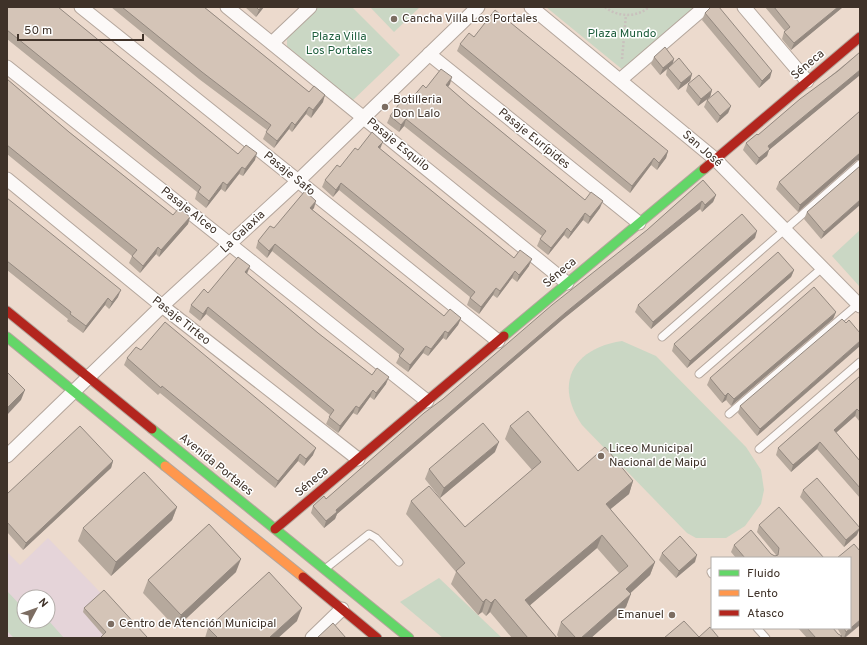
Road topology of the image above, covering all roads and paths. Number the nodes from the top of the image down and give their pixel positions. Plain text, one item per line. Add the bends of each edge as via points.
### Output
1 (81, 7) edge
2 (227, 7) edge
3 (310, 7) edge
4 (478, 7) edge
5 (531, 7) edge
6 (605, 7) edge
7 (649, 7) edge
8 (706, 7) edge
9 (744, 7) edge
10 (626, 15) junction
11 (860, 36) edge
12 (272, 43) junction
13 (429, 54) junction
14 (7, 66) edge
15 (620, 80) junction
16 (807, 82) junction
17 (363, 117) junction
18 (715, 159) junction
19 (860, 164) edge
20 (7, 179) edge
21 (298, 182) junction
22 (639, 223) junction
23 (784, 230) junction
24 (231, 244) junction
25 (822, 268) junction
26 (567, 283) junction
27 (859, 305) edge
28 (162, 306) junction
29 (7, 312) edge
30 (7, 337) edge
31 (662, 337) dead end
32 (498, 341) junction
33 (860, 362) edge
34 (699, 374) dead end
35 (89, 378) junction
36 (74, 392) junction
37 (427, 401) junction
38 (729, 414) dead end
39 (759, 449) dead end
40 (7, 456) edge
41 (358, 460) junction
42 (275, 529) junction
43 (399, 562) dead end
44 (325, 570) junction
45 (342, 609) junction
46 (758, 629) edge
47 (312, 638) edge
48 (377, 638) edge
49 (409, 638) edge
50 (766, 638) edge

1 - 21 street, Pasaje Safo
2 - 12 street, Pasaje Esquilo
3 - 12 street
4 - 13 street, La Galaxia
5 - 15 street, San José
6 - 10 path
7 - 10 path via 636,14
8 - 15 street
9 - 16 street
10 - 15 path
11 - 16 main road, Séneca
12 - 17 street, Pasaje Esquilo
13 - 17 street, La Galaxia
13 - 22 street, Pasaje Eurípides
14 - 24 street, Pasaje Alceo
15 - 18 street, San José
16 - 18 main road, Séneca
17 - 21 street, La Galaxia
17 - 26 street, Pasaje Esquilo
18 - 22 main road, Séneca
18 - 23 street, San José
19 - 23 lane
20 - 28 street, Pasaje Tirteo
21 - 24 street, La Galaxia
21 - 32 street, Pasaje Safo
22 - 26 main road, Séneca
23 - 25 street, San José
23 - 31 lane
24 - 28 street, La Galaxia
24 - 37 street, Pasaje Alceo
25 - 27 street, San José
25 - 34 lane
26 - 32 main road, Séneca
27 - 38 lane
28 - 35 street, La Galaxia
28 - 41 street, Pasaje Tirteo
29 - 35 main road, Avenida Portales
30 - 36 main road
32 - 37 main road, Séneca
33 - 39 lane
35 - 36 street, La Galaxia
35 - 42 main road, Avenida Portales
36 - 40 street, La Galaxia
36 - 45 main road
37 - 41 main road, Séneca
41 - 42 main road, Séneca
42 - 44 main road, Avenida Portales
43 - 44 lane via 369,534
44 - 49 main road, Avenida Portales
45 - 47 street
45 - 48 main road
46 - 50 lane

